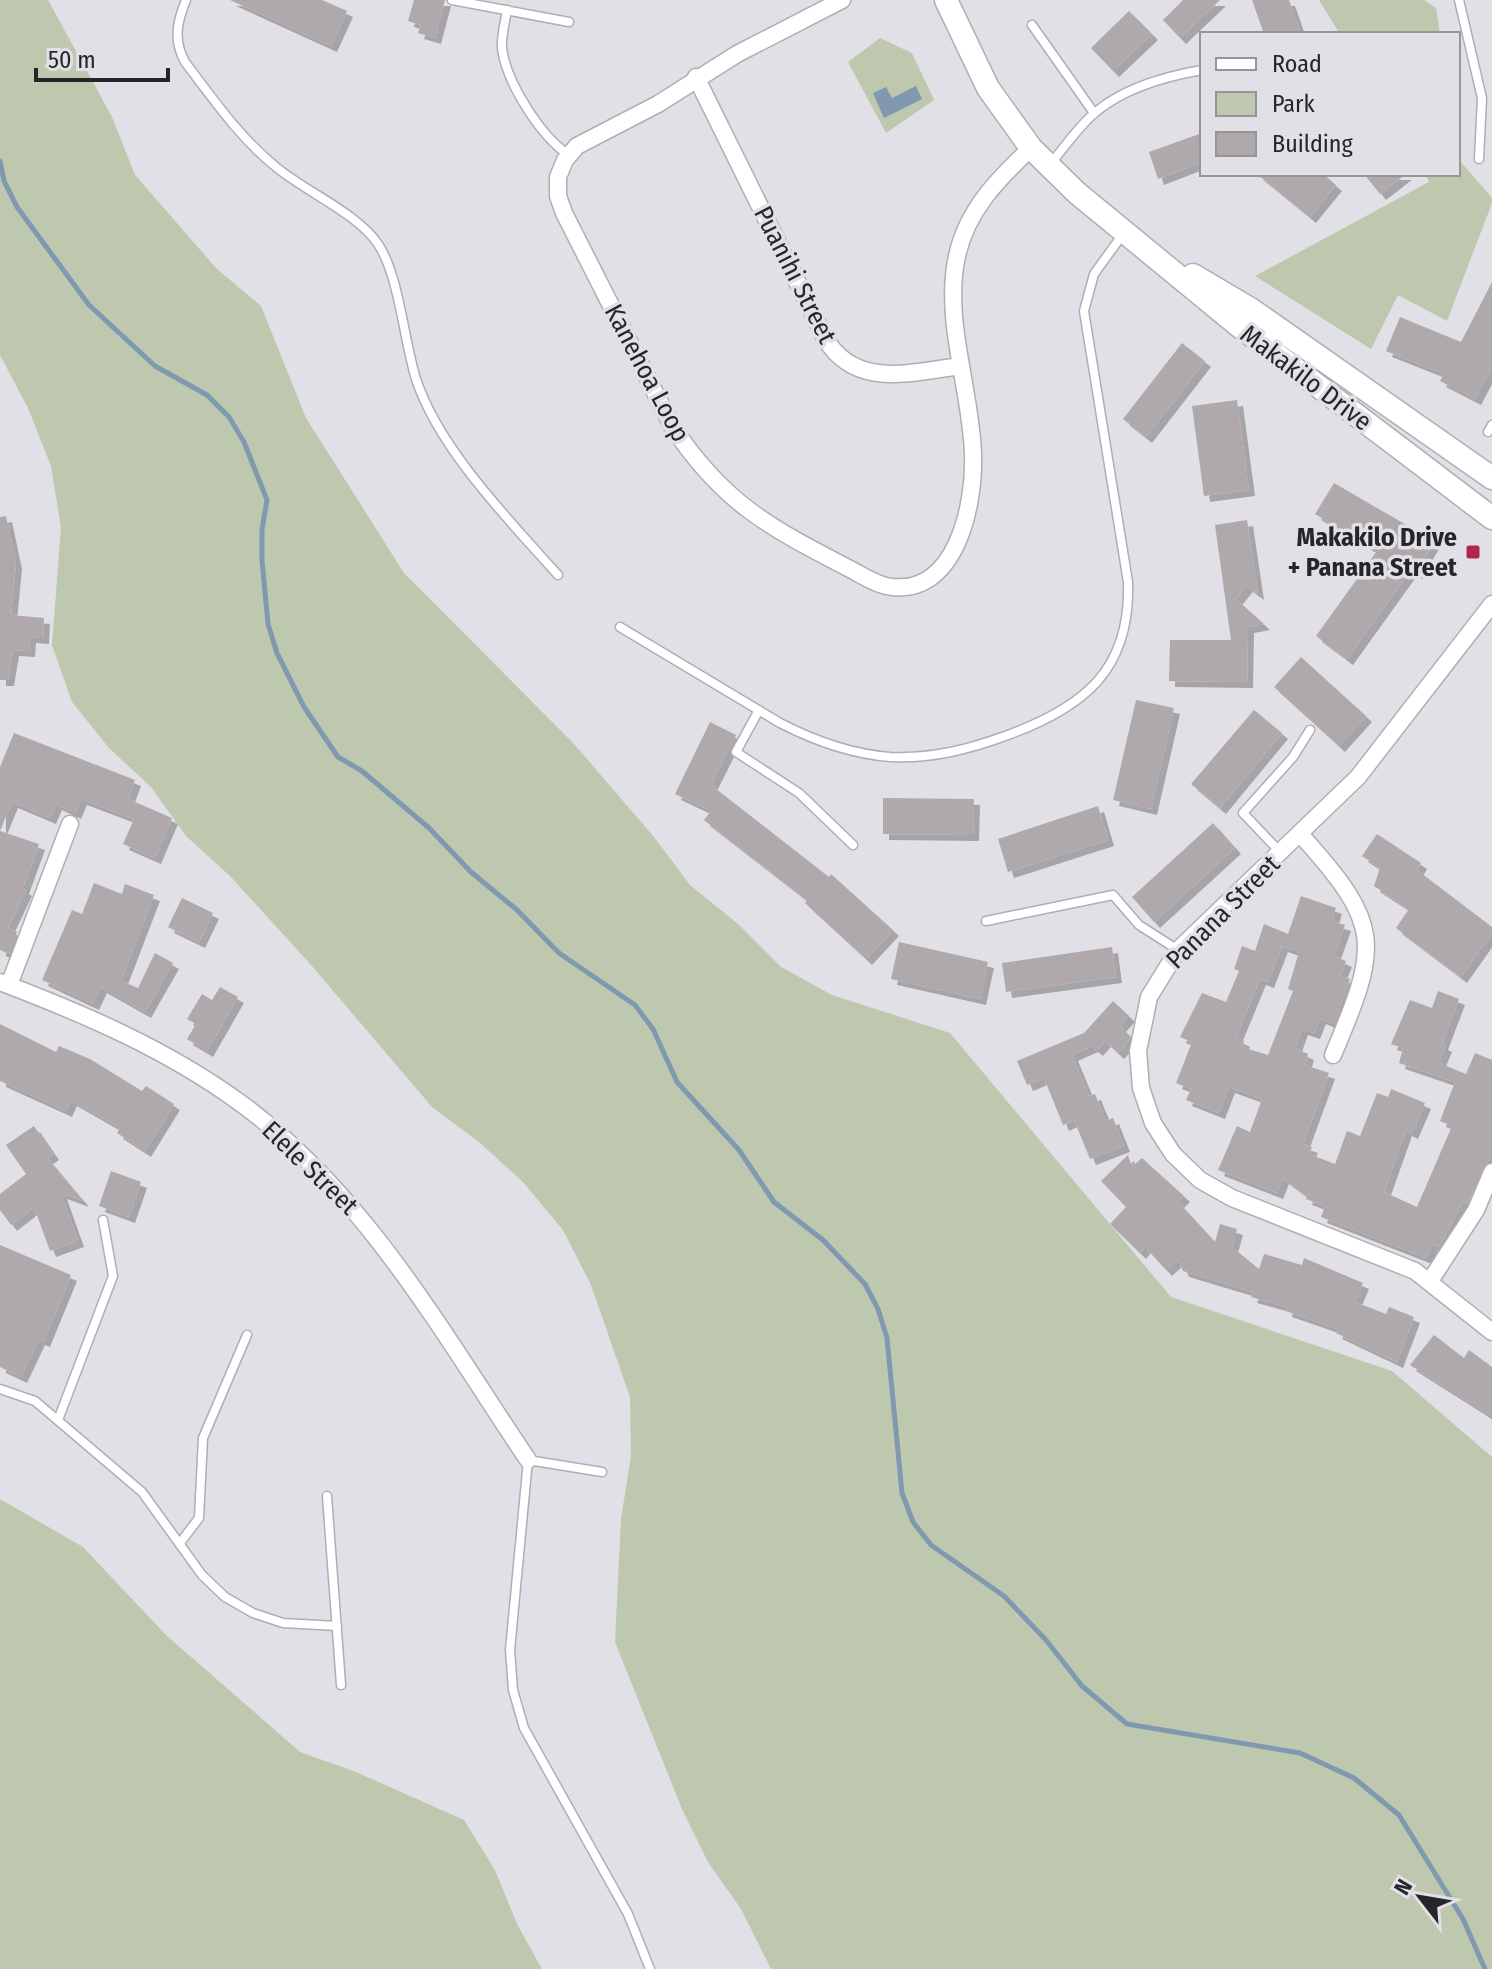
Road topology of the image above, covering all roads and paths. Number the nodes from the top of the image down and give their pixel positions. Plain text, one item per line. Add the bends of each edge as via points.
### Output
1 (186, 0) edge
2 (452, 0) edge
3 (842, 0) edge
4 (946, 0) edge
5 (1459, 0) edge
6 (507, 10) junction
7 (569, 22) dead end
8 (1032, 25) dead end
9 (1200, 70) edge
10 (696, 77) junction
11 (1094, 113) junction
12 (1031, 148) junction
13 (569, 155) junction
14 (1479, 159) dead end
15 (1049, 165) junction
16 (1124, 233) junction
17 (961, 366) junction
18 (1492, 478) edge
19 (1492, 518) edge
20 (558, 575) dead end
21 (1492, 604) edge
22 (620, 627) dead end
23 (759, 710) junction
24 (1310, 730) dead end
25 (70, 824) dead end
26 (1301, 835) junction
27 (853, 845) dead end
28 (1282, 853) junction
29 (986, 921) dead end
30 (1178, 950) junction
31 (4, 984) edge
32 (1333, 1055) dead end
33 (1492, 1172) edge
34 (103, 1220) dead end
35 (1430, 1281) junction
36 (1492, 1332) edge
37 (247, 1335) dead end
38 (0, 1389) edge
39 (58, 1420) junction
40 (528, 1460) junction
41 (602, 1472) dead end
42 (327, 1496) dead end
43 (180, 1543) junction
44 (337, 1626) junction
45 (341, 1685) dead end
46 (650, 1969) edge

1 - 20 lane via 177,29 185,62 258,152 364,229 379,246 416,379 431,411 489,498
2 - 6 lane
3 - 10 street
4 - 12 main road, Makakilo Drive via 988,88
5 - 14 lane via 1482,98
6 - 7 lane
6 - 13 lane via 502,45 506,64 538,126
8 - 11 lane
9 - 11 lane via 1156,81
10 - 13 street
10 - 17 street, Puanihi Street via 838,356 856,369 878,375
11 - 15 lane
12 - 15 main road, Makakilo Drive
12 - 17 street, Kanehoa Loop via 986,193 961,240 954,292
13 - 17 street, Kanehoa Loop via 557,183 561,207 672,426 714,482 767,526 883,585 911,586 936,574 963,525 973,458
15 - 16 main road, Makakilo Drive
16 - 18 main road, Makakilo Drive via 1252,310
16 - 19 main road, Makakilo Drive
16 - 23 lane via 1094,274 1084,311 1128,582 1124,632 1102,677 1080,701 1052,719 974,747 918,757 833,746
21 - 26 street, Panana Street via 1358,777
22 - 23 lane
23 - 27 lane via 736,752 799,793
24 - 28 lane via 1243,813
25 - 31 street
26 - 28 street, Panana Street
26 - 32 street via 1351,893 1365,932 1361,987
28 - 30 street, Panana Street
29 - 30 lane via 1113,895 1139,925
30 - 35 street, Panana Street via 1149,997 1138,1051 1146,1106 1173,1154 1200,1180 1232,1198 1391,1260
31 - 40 street, Elele Street via 173,1059 240,1103 301,1154 357,1212 395,1263
33 - 35 street via 1476,1210
34 - 39 lane via 114,1273
35 - 36 street, Panana Street
37 - 43 lane via 203,1438 199,1518
38 - 39 lane via 27,1396
39 - 43 lane via 142,1492
40 - 41 lane
40 - 46 lane via 510,1650 513,1690 524,1728 616,1892
42 - 44 lane
43 - 44 lane via 202,1575 238,1606 283,1623
44 - 45 lane

